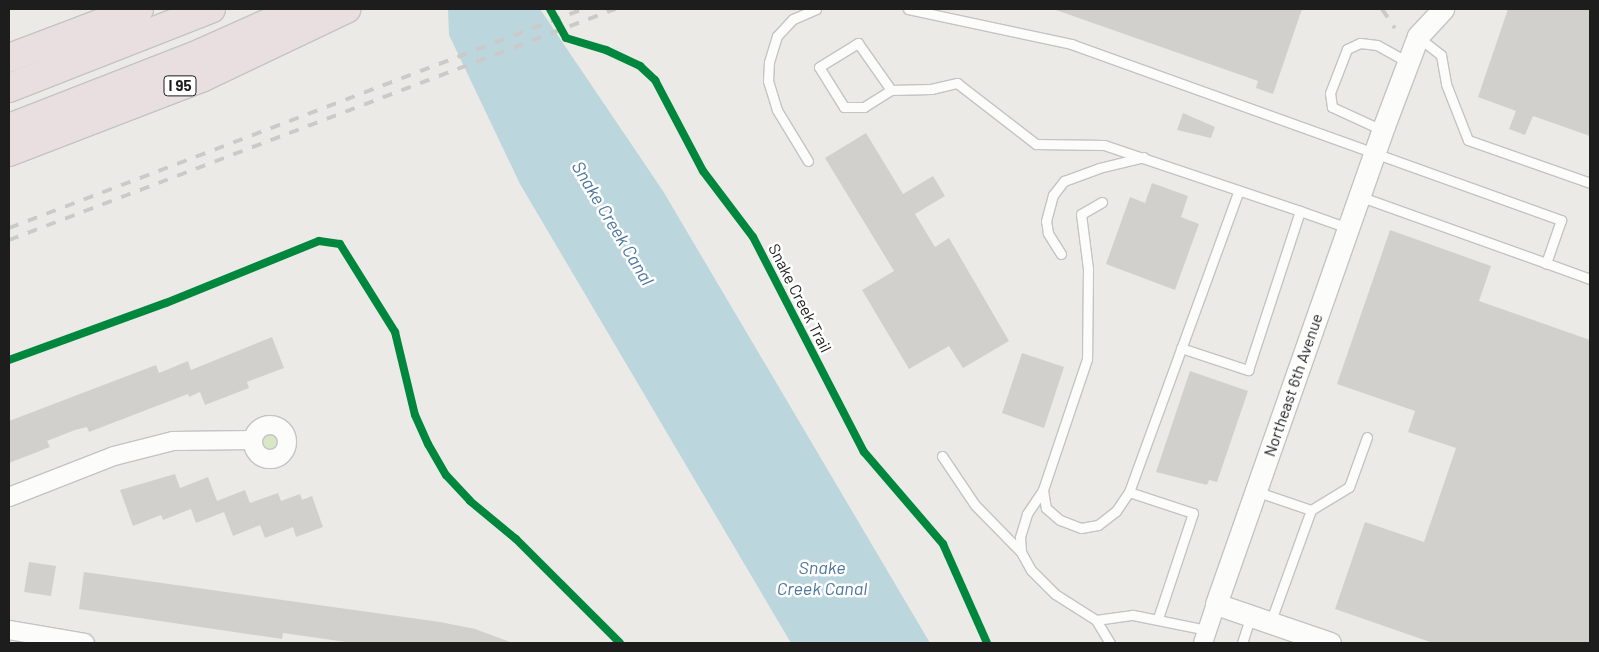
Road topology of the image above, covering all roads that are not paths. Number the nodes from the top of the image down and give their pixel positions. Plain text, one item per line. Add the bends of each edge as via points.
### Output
1 (139, 9) edge
2 (211, 9) edge
3 (300, 9) edge
4 (346, 9) edge
5 (816, 9) edge
6 (908, 9) edge
7 (1443, 9) edge
8 (1418, 36) junction
9 (9, 58) edge
10 (1408, 62) junction
11 (9, 88) edge
12 (891, 90) junction
13 (9, 128) edge
14 (1383, 128) junction
15 (1375, 151) junction
16 (9, 152) edge
17 (1144, 157) junction
18 (808, 161) dead end
19 (1590, 183) edge
20 (1238, 190) junction
21 (1359, 196) junction
22 (1102, 202) dead end
23 (1300, 211) junction
24 (1348, 228) junction
25 (1061, 254) dead end
26 (1546, 263) junction
27 (1590, 279) edge
28 (1181, 348) junction
29 (1367, 437) dead end
30 (253, 440) dead end
31 (942, 456) dead end
32 (1043, 490) junction
33 (1255, 491) junction
34 (1129, 492) junction
35 (9, 497) edge
36 (1311, 510) junction
37 (1021, 552) junction
38 (1216, 604) junction
39 (1158, 618) junction
40 (1261, 619) junction
41 (1096, 620) junction
42 (9, 630) edge
43 (1205, 637) edge
44 (1317, 641) edge
45 (85, 643) edge
46 (1110, 643) edge
47 (1242, 643) edge

1 - 9 highway
2 - 11 highway
3 - 13 highway via 200,53
4 - 16 highway, I 95 via 201,78
5 - 18 lane via 793,19 776,36 769,62 768,81 777,110
6 - 15 lane via 1071,44
7 - 8 street
8 - 10 street, Northeast 6th Avenue
8 - 19 lane via 1440,55 1446,84 1468,140
10 - 14 street, Northeast 6th Avenue
10 - 14 lane via 1377,45 1360,43 1347,49 1330,93 1332,107
12 - 12 lane via 858,43 819,67 844,107 864,107
12 - 17 lane via 932,89 957,83 1036,144 1104,145
14 - 15 street, Northeast 6th Avenue
15 - 21 street, Northeast 6th Avenue
15 - 26 lane via 1561,220
17 - 20 lane
17 - 25 lane via 1064,181 1053,195 1046,221 1048,233
20 - 23 lane
20 - 28 lane
21 - 24 street, Northeast 6th Avenue
21 - 26 lane
22 - 32 lane via 1081,214 1088,269 1087,359
23 - 24 lane
23 - 28 lane via 1248,370
24 - 33 street, Northeast 6th Avenue
26 - 27 lane
28 - 34 lane
29 - 36 lane via 1349,487
30 - 35 street via 173,441 114,456
31 - 37 lane via 976,505
32 - 34 lane via 1046,508 1060,520 1082,528 1098,525 1116,512
32 - 37 lane via 1027,514 1020,537
33 - 36 lane
33 - 38 street, Northeast 6th Avenue
34 - 39 lane via 1192,514
36 - 40 lane
37 - 41 lane via 1031,570 1055,594
38 - 40 street
38 - 43 street, Northeast 6th Avenue
39 - 41 lane via 1133,615
39 - 43 lane
40 - 44 street
40 - 47 lane
41 - 46 lane
42 - 45 street

